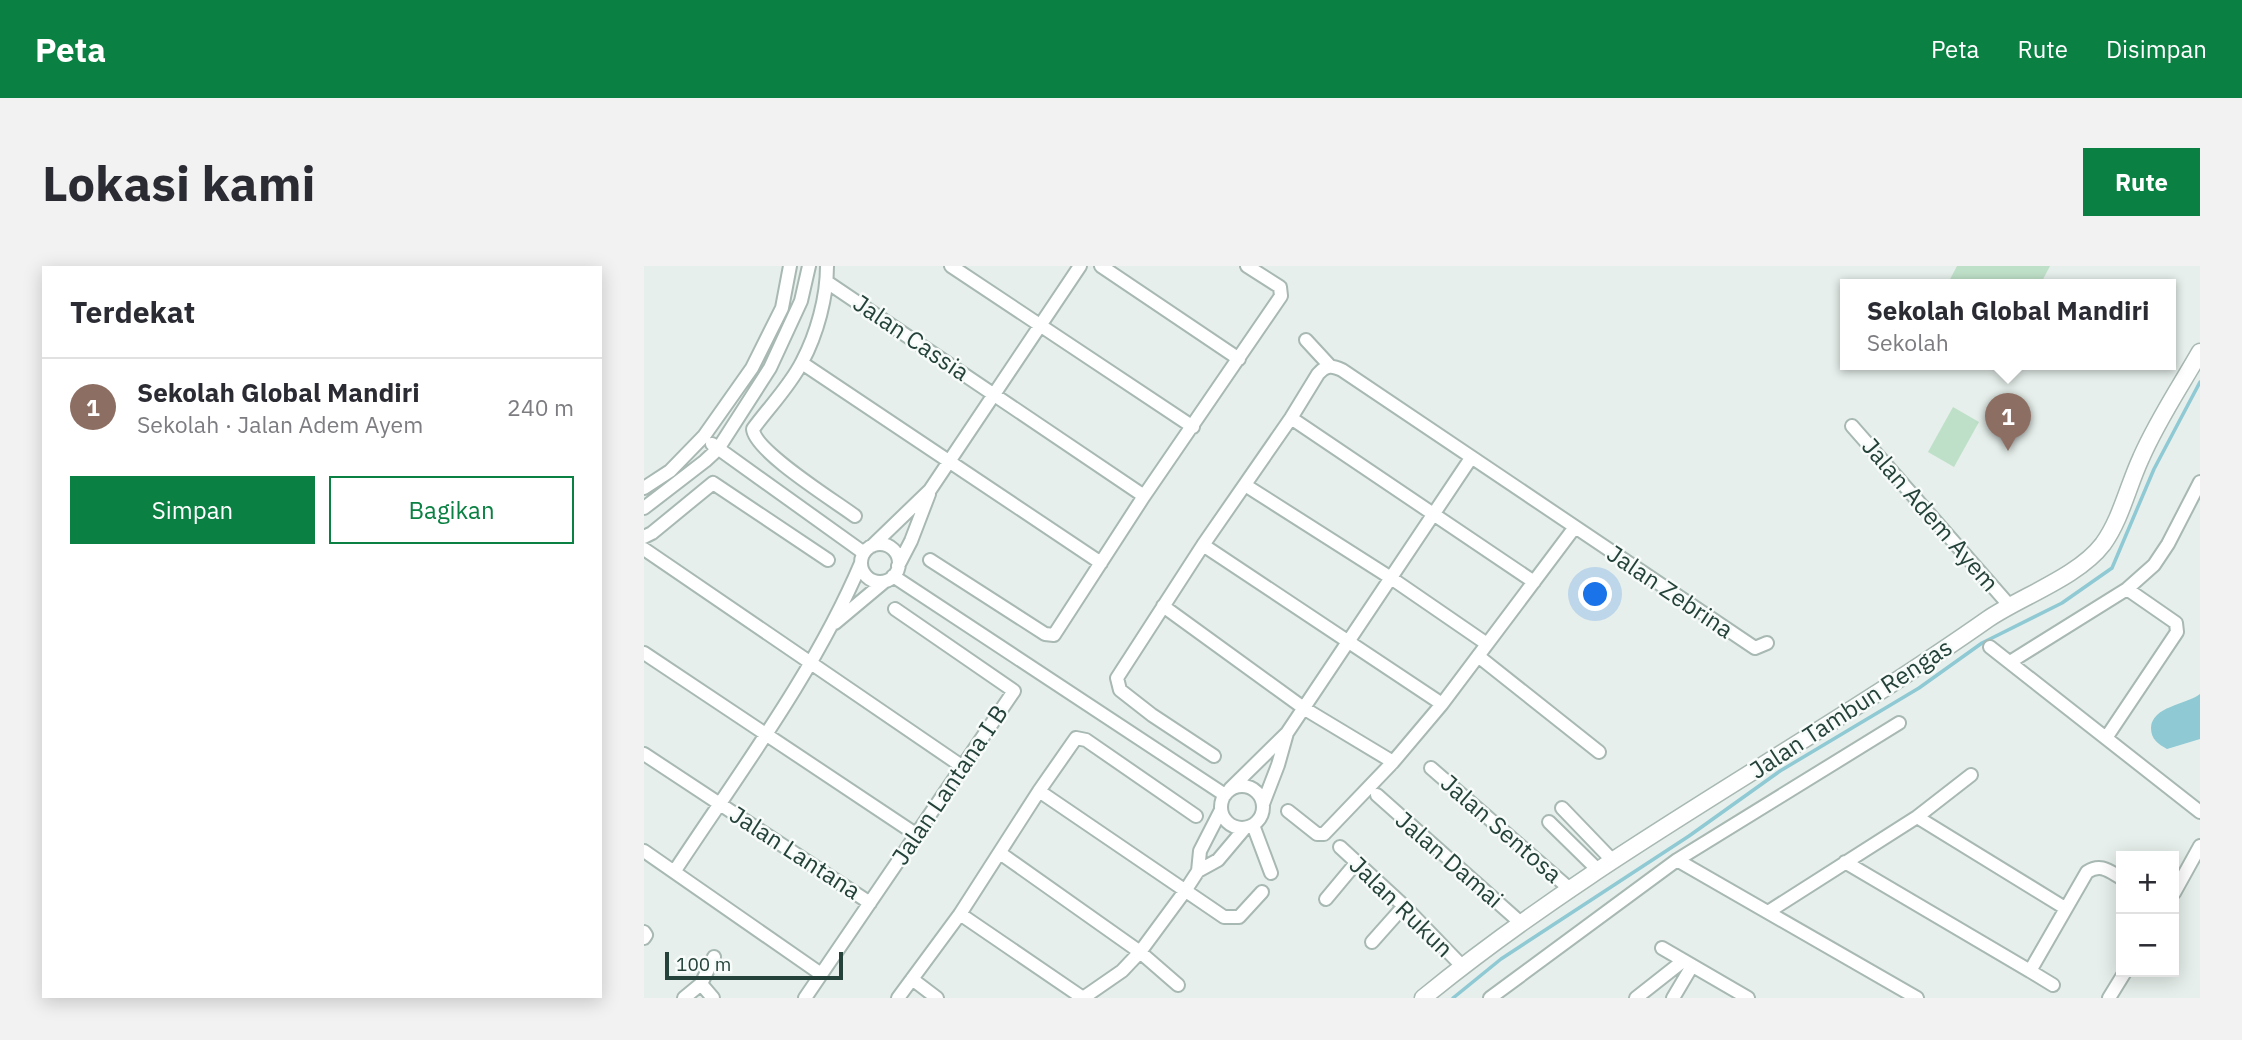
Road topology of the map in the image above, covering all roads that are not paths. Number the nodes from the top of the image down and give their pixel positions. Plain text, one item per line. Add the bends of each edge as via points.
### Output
1 (790, 266) edge
2 (809, 266) edge
3 (827, 266) edge
4 (951, 266) edge
5 (1080, 266) edge
6 (1101, 266) edge
7 (1247, 266) edge
8 (827, 282) junction
9 (1040, 325) junction
10 (1306, 341) dead end
11 (2200, 352) edge
12 (1239, 359) junction
13 (802, 363) junction
14 (1330, 366) junction
15 (996, 394) junction
16 (1291, 418) junction
17 (1852, 426) dead end
18 (1193, 427) junction
19 (704, 436) junction
20 (718, 449) junction
21 (1471, 458) junction
22 (950, 461) junction
23 (2200, 484) edge
24 (1245, 485) junction
25 (644, 488) edge
26 (930, 490) junction
27 (1144, 496) junction
28 (644, 509) edge
29 (855, 516) dead end
30 (1434, 516) junction
31 (1575, 527) junction
32 (644, 537) edge
33 (1203, 545) junction
34 (644, 549) edge
35 (866, 554) junction
36 (828, 560) dead end
37 (930, 560) dead end
38 (1101, 563) junction
39 (892, 575) junction
40 (1391, 578) junction
41 (1534, 582) junction
42 (2127, 589) junction
43 (2009, 605) junction
44 (1163, 606) junction
45 (895, 609) dead end
46 (832, 625) junction
47 (1348, 643) junction
48 (1767, 643) dead end
49 (1487, 644) junction
50 (1990, 647) dead end
51 (644, 653) edge
52 (1478, 656) junction
53 (811, 662) junction
54 (2010, 662) junction
55 (1442, 704) junction
56 (1304, 709) junction
57 (1899, 723) dead end
58 (1287, 733) junction
59 (764, 734) junction
60 (2106, 738) junction
61 (1599, 752) dead end
62 (644, 754) edge
63 (1214, 756) dead end
64 (1393, 762) junction
65 (963, 767) junction
66 (1431, 768) dead end
67 (1971, 775) dead end
68 (1039, 790) junction
69 (1227, 792) junction
70 (1377, 795) dead end
71 (719, 803) junction
72 (1263, 804) junction
73 (1562, 808) dead end
74 (1221, 810) junction
75 (1288, 811) dead end
76 (2200, 812) edge
77 (1196, 816) dead end
78 (1917, 817) junction
79 (1549, 822) dead end
80 (1249, 827) junction
81 (916, 835) junction
82 (2200, 846) edge
83 (1340, 848) dead end
84 (644, 851) edge
85 (1000, 853) junction
86 (1677, 860) junction
87 (1613, 861) junction
88 (1844, 862) junction
89 (1356, 863) junction
90 (1198, 871) junction
91 (1599, 871) junction
92 (674, 872) junction
93 (1271, 873) dead end
94 (2116, 875) edge
95 (2179, 884) edge
96 (1571, 890) junction
97 (1185, 891) junction
98 (1262, 892) dead end
99 (1326, 899) dead end
100 (870, 903) junction
101 (1404, 906) junction
102 (2065, 908) junction
103 (1768, 912) junction
104 (960, 914) junction
105 (1522, 924) junction
106 (1372, 942) dead end
107 (1661, 948) dead end
108 (1140, 952) junction
109 (714, 957) dead end
110 (1687, 963) junction
111 (1462, 966) junction
112 (2030, 971) junction
113 (821, 974) junction
114 (2122, 977) edge
115 (912, 979) junction
116 (701, 984) junction
117 (1178, 985) dead end
118 (2053, 985) dead end
119 (684, 998) edge
120 (713, 998) edge
121 (805, 998) edge
122 (898, 998) edge
123 (937, 998) edge
124 (1083, 998) edge
125 (1423, 998) edge
126 (1490, 998) edge
127 (1636, 998) edge
128 (1673, 998) edge
129 (1748, 998) edge
130 (1917, 998) edge
131 (2109, 998) edge

1 - 19 street via 782,308 758,356
2 - 20 street via 801,301 770,368
3 - 8 street, Jalan Cassia
4 - 9 street
5 - 9 street, Jalan Cassia
6 - 12 street
7 - 12 street via 1280,287 1282,296
8 - 13 street, Jalan Cassia
8 - 15 street, Jalan Cassia
9 - 15 street, Jalan Cassia
9 - 18 street
10 - 14 street, Jalan Zebrina
11 - 43 street, Jalan Tambun Rengas via 2155,429 2103,544 2063,577
12 - 18 street
13 - 22 street
13 - 29 street, Jalan Cassia via 753,434 776,460
14 - 16 street via 1318,374
14 - 21 street, Jalan Zebrina
15 - 22 street, Jalan Cassia
15 - 27 street, Jalan Cassia
16 - 24 street
16 - 30 street
17 - 43 street, Jalan Adem Ayem
18 - 27 street
19 - 20 street
19 - 25 street via 670,471
20 - 28 street
20 - 35 street
21 - 30 street
21 - 31 street, Jalan Zebrina
22 - 26 street, Jalan Cassia
22 - 38 street
23 - 42 street via 2154,565
24 - 33 street
24 - 40 street
26 - 35 street, Jalan Cassia
26 - 39 street, Jalan Cassia
27 - 38 street
30 - 40 street
30 - 41 street
31 - 41 street
31 - 48 street, Jalan Zebrina via 1755,648
32 - 36 street via 713,483
33 - 44 street
33 - 47 street
34 - 53 street
35 - 39 street via 868,578
35 - 39 street via 886,545 891,548 896,553
35 - 46 street, Jalan Lantana
37 - 38 street via 1050,636 1055,635
39 - 46 street, Jalan Lantana
39 - 69 street
40 - 47 street
40 - 49 street
41 - 49 street
42 - 54 street
42 - 60 street via 2176,623 2177,632
43 - 87 street, Jalan Tambun Rengas
44 - 56 street
44 - 63 street via 1117,682 1120,690 1152,716
45 - 65 street, Jalan Lantana I B via 1014,691
46 - 53 street, Jalan Lantana
47 - 55 street
47 - 56 street
49 - 52 street
50 - 54 street
51 - 59 street
52 - 55 street
52 - 61 street
53 - 59 street, Jalan Lantana
53 - 65 street
54 - 60 street
55 - 64 street
56 - 58 street
56 - 64 street
57 - 86 street
58 - 69 street
58 - 72 street
59 - 71 street, Jalan Lantana
59 - 81 street
60 - 76 street
62 - 71 street, Jalan Lantana
64 - 75 street via 1324,834 1317,834
65 - 81 street, Jalan Lantana I B
66 - 96 street, Jalan Sentosa
67 - 78 street
68 - 77 street via 1074,741 1081,738
68 - 85 street
68 - 97 street
69 - 72 street via 1247,787
69 - 74 street
70 - 105 street, Jalan Damai
71 - 92 street, Jalan Lantana
71 - 100 street, Jalan Lantana
72 - 80 street via 1259,820
73 - 87 street
74 - 80 street via 1235,828
74 - 90 street via 1200,851
78 - 88 street
78 - 102 street
79 - 91 street
80 - 90 street via 1218,860
80 - 93 street
81 - 100 street, Jalan Lantana I B
82 - 95 street
83 - 89 street, Jalan Rukun
84 - 92 street
85 - 104 street
85 - 108 street
86 - 103 street
86 - 126 street
87 - 91 street, Jalan Tambun Rengas
88 - 103 street
88 - 112 street
89 - 99 street
89 - 101 street, Jalan Rukun
90 - 97 street
91 - 96 street, Jalan Tambun Rengas
92 - 113 street
94 - 102 street via 2102,866 2093,867
96 - 105 street, Jalan Tambun Rengas
97 - 98 street via 1232,919
97 - 108 street
100 - 113 street, Jalan Lantana I B
101 - 106 street
101 - 111 street, Jalan Rukun
102 - 112 street
103 - 130 street
104 - 115 street
104 - 124 street
105 - 111 street, Jalan Tambun Rengas
107 - 110 street
108 - 117 street
108 - 124 street
109 - 116 street
110 - 127 street
110 - 128 street
110 - 129 street
111 - 125 street, Jalan Tambun Rengas
112 - 118 street
113 - 121 street, Jalan Lantana I B
114 - 131 street
115 - 122 street
115 - 123 street
116 - 119 street
116 - 120 street

